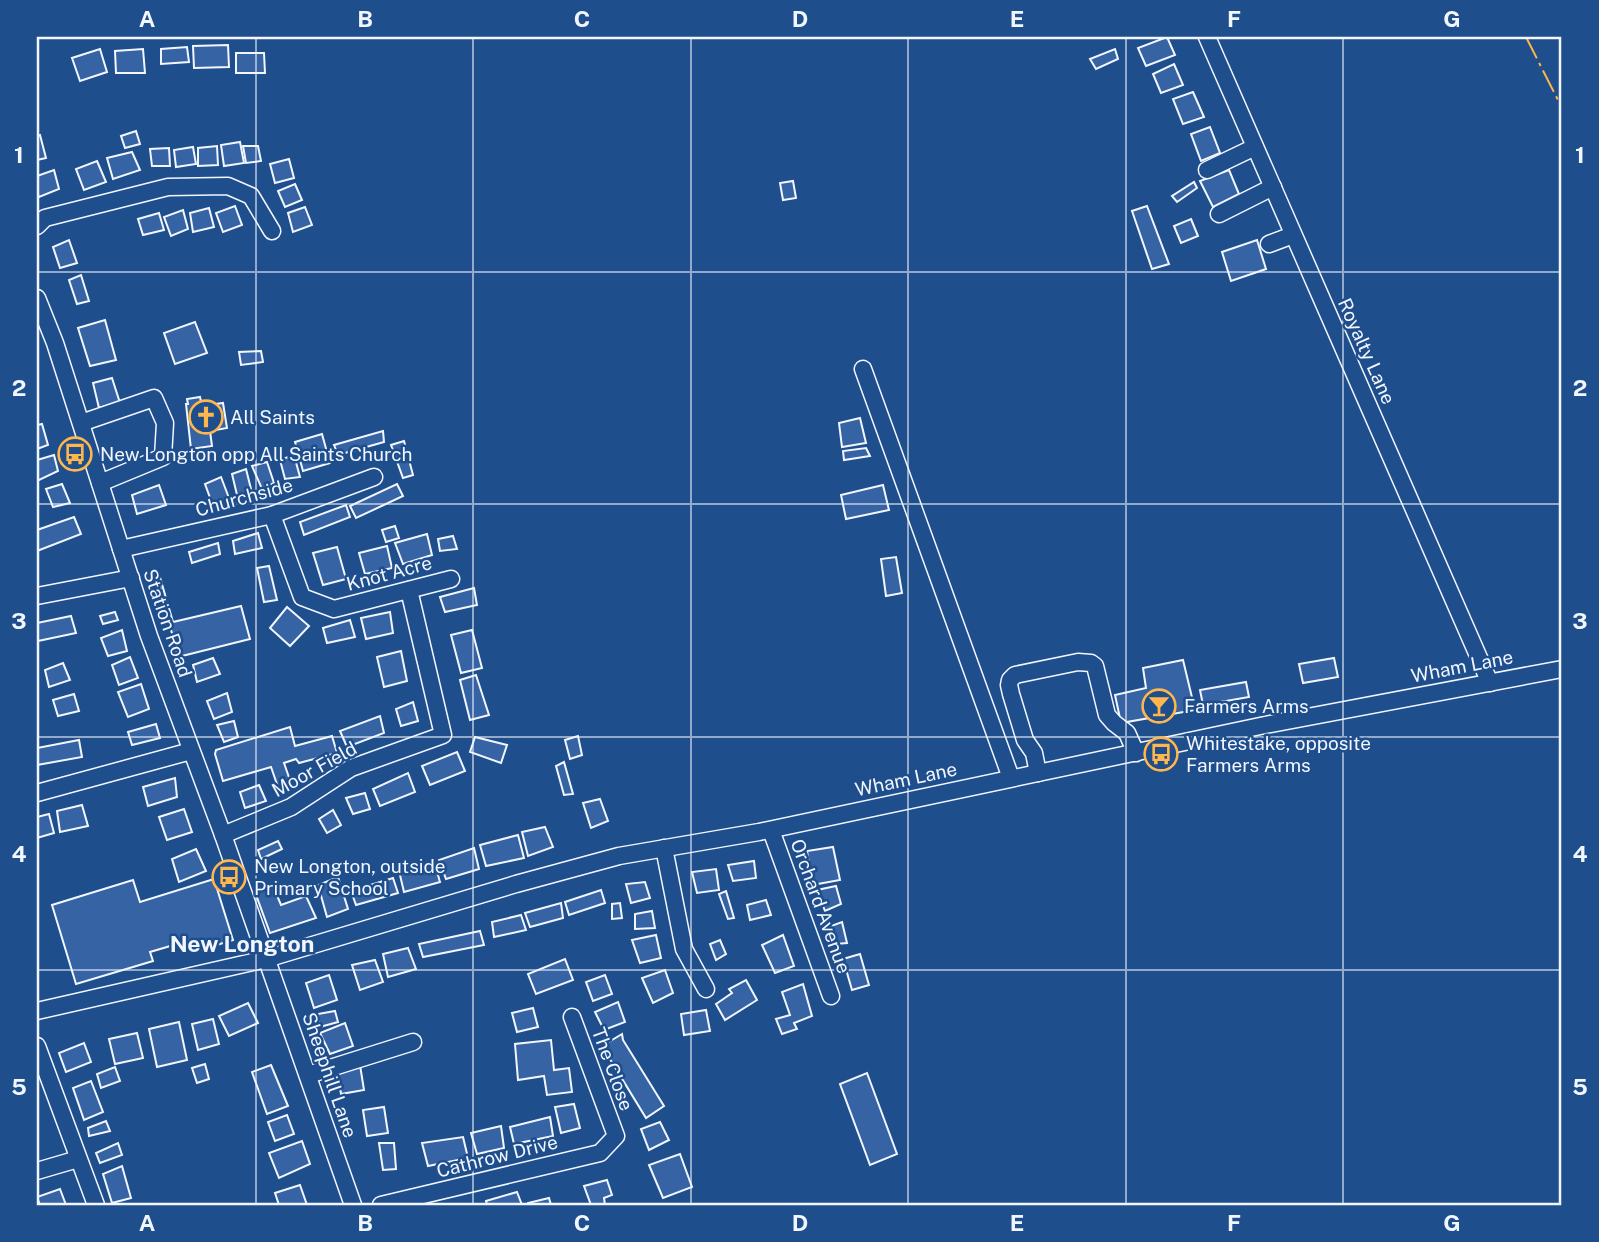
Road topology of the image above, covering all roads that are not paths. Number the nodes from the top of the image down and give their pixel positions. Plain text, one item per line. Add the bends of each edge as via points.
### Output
1 (1207, 37) edge
2 (1255, 147) junction
3 (1207, 170) dead end
4 (1273, 187) junction
5 (1219, 214) dead end
6 (37, 226) edge
7 (271, 231) dead end
8 (1293, 235) junction
9 (1269, 244) dead end
10 (37, 298) edge
11 (863, 369) dead end
12 (81, 424) junction
13 (374, 477) dead end
14 (100, 482) junction
15 (272, 515) junction
16 (121, 549) junction
17 (131, 578) junction
18 (451, 579) dead end
19 (410, 590) junction
20 (37, 596) edge
21 (1562, 669) edge
22 (1490, 683) junction
23 (191, 751) junction
24 (1136, 753) junction
25 (1038, 773) junction
26 (1011, 778) junction
27 (37, 793) edge
28 (771, 830) junction
29 (223, 835) junction
30 (664, 848) junction
31 (266, 959) junction
32 (706, 989) dead end
33 (831, 996) dead end
34 (37, 1012) edge
35 (572, 1017) dead end
36 (413, 1042) dead end
37 (37, 1046) edge
38 (308, 1075) junction
39 (616, 1136) joint
40 (78, 1159) junction
41 (37, 1171) edge
42 (96, 1205) edge
43 (353, 1205) edge
44 (381, 1205) edge

1 - 2 street, Royalty Lane
2 - 3 street
2 - 4 street, Royalty Lane
4 - 5 street
4 - 8 street, Royalty Lane
6 - 7 street via 45,218 169,187 228,186 251,196
8 - 9 street
8 - 22 street, Royalty Lane
10 - 12 street, Station Road
11 - 26 street
12 - 14 street, Station Road
12 - 14 street via 154,398 165,423 163,457
13 - 15 street, Churchside
14 - 16 street, Station Road
15 - 16 street, Churchside
15 - 19 street, Knot Acre via 302,597 334,609
16 - 17 street, Station Road
17 - 20 street
17 - 23 street, Station Road
18 - 19 street, Knot Acre
19 - 29 street, Moor Field via 443,736 351,768 291,807
21 - 22 street, Wham Lane
22 - 24 street, Wham Lane
23 - 27 street
23 - 29 street, Station Road
24 - 25 street, Wham Lane
24 - 25 street via 1126,733 1108,715 1091,663 1015,675 1010,680 1011,694
25 - 26 street, Wham Lane
26 - 28 street, Wham Lane
28 - 30 street, Wham Lane
28 - 33 street, Orchard Avenue
29 - 31 street, Station Road
30 - 31 street, Wham Lane via 516,884
30 - 32 street via 684,949
31 - 34 street, Wham Lane
31 - 38 street, Sheephill Lane
35 - 39 street, The Close
36 - 38 street
37 - 40 street
38 - 43 street, Sheephill Lane
39 - 44 street, Cathrow Drive via 600,1153
40 - 41 street
40 - 42 street

